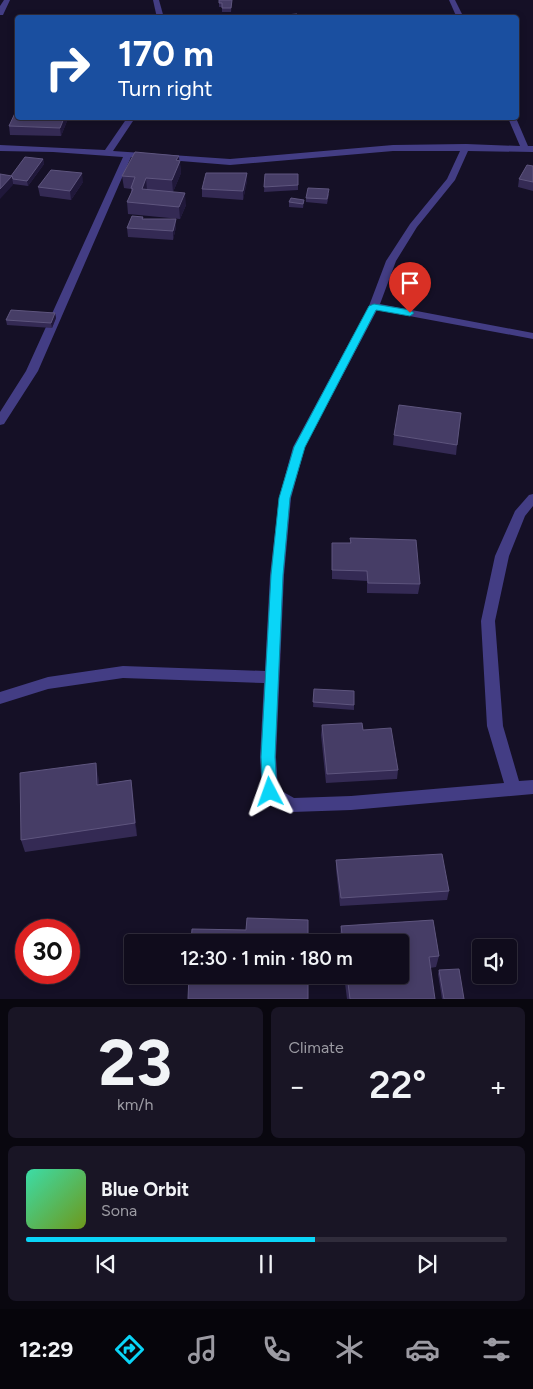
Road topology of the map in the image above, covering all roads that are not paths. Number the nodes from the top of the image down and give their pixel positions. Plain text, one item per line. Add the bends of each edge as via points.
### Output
1 (6, 0) edge
2 (156, 0) edge
3 (452, 0) edge
4 (0, 13) edge
5 (160, 15) edge
6 (460, 15) edge
7 (130, 120) edge
8 (513, 120) edge
9 (466, 147) junction
10 (0, 148) edge
11 (529, 149) edge
12 (107, 154) junction
13 (128, 155) junction
14 (374, 306) junction
15 (533, 336) edge
16 (5, 406) edge
17 (0, 421) edge
18 (533, 498) edge
19 (273, 677) junction
20 (0, 698) edge
21 (533, 787) edge
22 (514, 790) junction

1 - 4 street
2 - 5 street
3 - 6 street
7 - 12 street
8 - 11 street
9 - 11 street
9 - 13 street via 393,148 230,162
9 - 14 street via 452,180 413,226 391,261
10 - 12 street
12 - 13 street
13 - 16 street via 32,371
14 - 15 street
14 - 19 street via 299,447 285,498 277,575
16 - 17 street
18 - 22 street via 519,514 502,556 488,621 495,726
19 - 20 street via 123,672 48,683
19 - 22 street via 268,757 270,792 292,805
21 - 22 street

